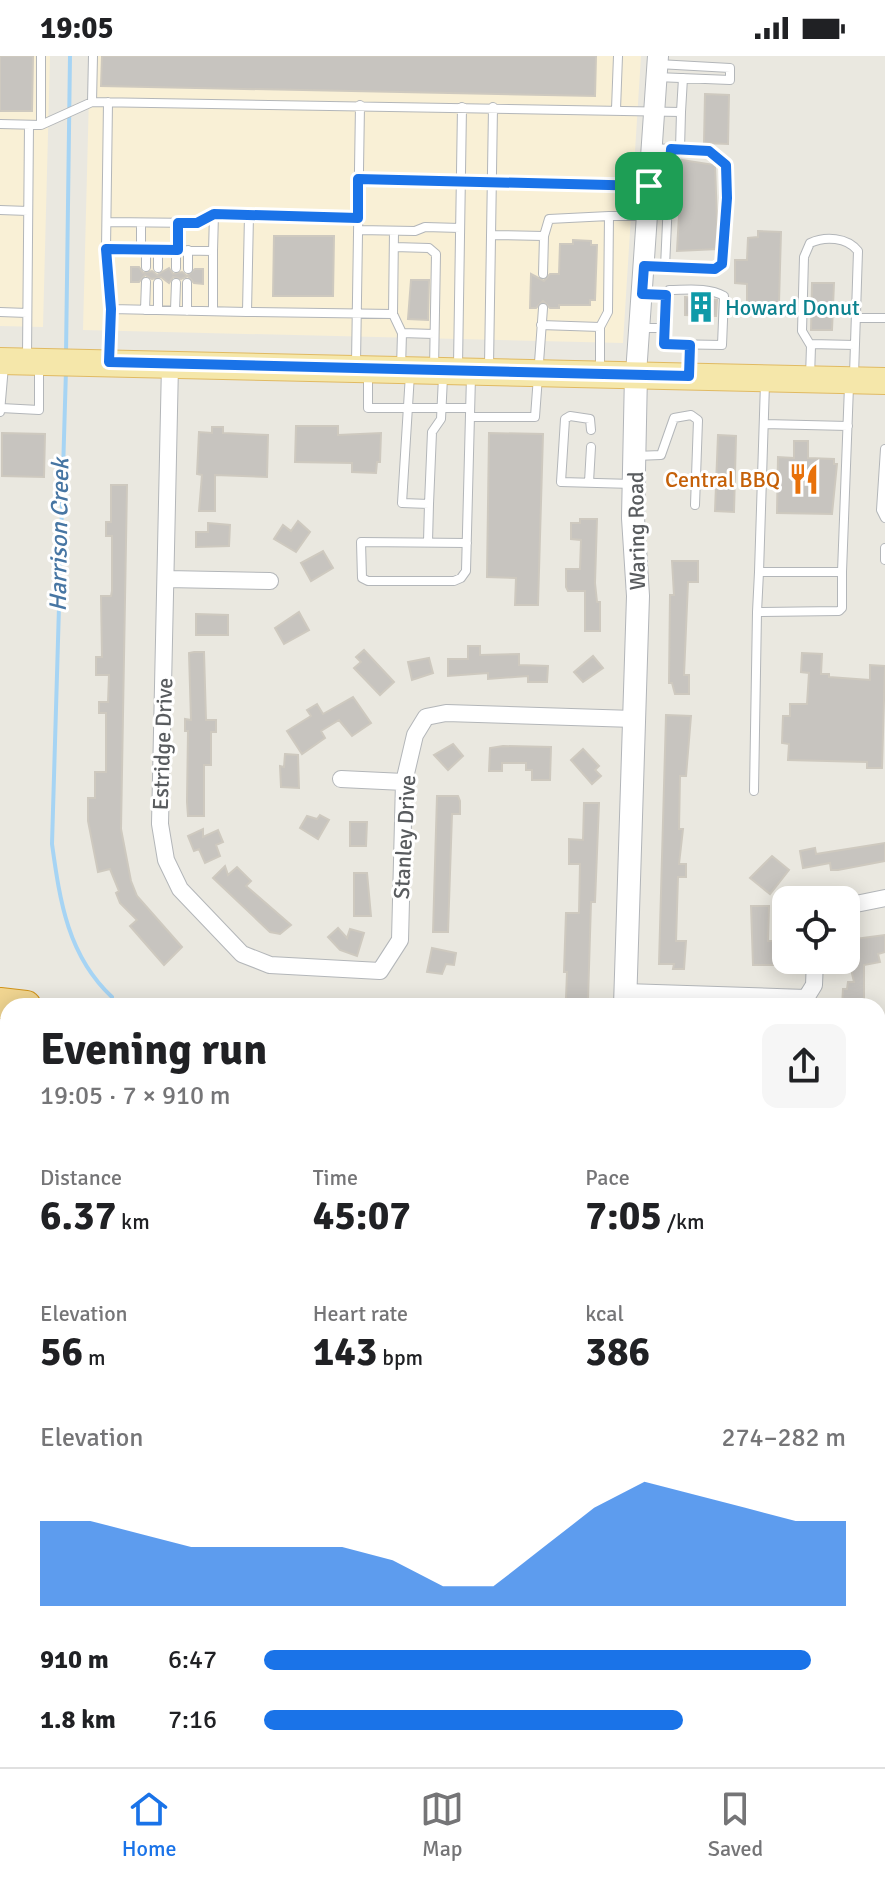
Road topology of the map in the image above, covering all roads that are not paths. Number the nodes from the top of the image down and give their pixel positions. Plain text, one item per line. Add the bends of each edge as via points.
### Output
1 (41, 56) edge
2 (93, 56) edge
3 (618, 56) edge
4 (665, 64) edge
5 (683, 78) junction
6 (91, 102) junction
7 (108, 102) junction
8 (360, 105) junction
9 (462, 107) junction
10 (493, 107) junction
11 (616, 109) junction
12 (654, 110) junction
13 (681, 112) junction
14 (45, 123) junction
15 (0, 124) edge
16 (29, 125) junction
17 (667, 148) junction
18 (358, 179) junction
19 (460, 182) junction
20 (493, 183) junction
21 (653, 201) junction
22 (0, 210) edge
23 (28, 211) junction
24 (214, 214) junction
25 (249, 215) junction
26 (609, 216) junction
27 (358, 218) junction
28 (107, 222) junction
29 (141, 223) junction
30 (178, 223) junction
31 (460, 228) junction
32 (358, 230) junction
33 (394, 231) junction
34 (492, 235) junction
35 (544, 236) junction
36 (394, 247) junction
37 (106, 249) junction
38 (143, 250) junction
39 (158, 250) junction
40 (177, 250) junction
41 (188, 250) junction
42 (213, 251) junction
43 (644, 266) junction
44 (146, 267) dead end
45 (665, 267) junction
46 (158, 268) dead end
47 (176, 268) dead end
48 (188, 269) dead end
49 (543, 274) dead end
50 (146, 282) dead end
51 (158, 283) dead end
52 (176, 283) dead end
53 (187, 283) dead end
54 (642, 294) junction
55 (666, 295) junction
56 (543, 308) dead end
57 (111, 309) junction
58 (145, 310) junction
59 (158, 310) junction
60 (175, 310) junction
61 (187, 311) junction
62 (213, 311) junction
63 (0, 312) edge
64 (247, 312) junction
65 (27, 313) junction
66 (357, 314) junction
67 (393, 314) junction
68 (856, 318) junction
69 (885, 318) edge
70 (541, 325) junction
71 (600, 327) junction
72 (640, 328) junction
73 (665, 328) junction
74 (402, 333) junction
75 (434, 334) junction
76 (810, 344) junction
77 (690, 345) junction
78 (855, 345) junction
79 (23, 361) edge
80 (101, 362) junction
81 (170, 365) junction
82 (362, 368) junction
83 (444, 370) junction
84 (537, 372) junction
85 (600, 374) junction
86 (636, 374) junction
87 (689, 376) junction
88 (765, 378) junction
89 (810, 379) junction
90 (851, 380) junction
91 (885, 381) edge
92 (441, 407) junction
93 (408, 408) junction
94 (1, 411) edge
95 (471, 413) junction
96 (764, 424) junction
97 (848, 426) junction
98 (591, 430) dead end
99 (591, 447) dead end
100 (885, 449) edge
101 (634, 455) junction
102 (589, 482) junction
103 (634, 484) junction
104 (429, 504) junction
105 (695, 505) dead end
106 (883, 514) edge
107 (428, 542) junction
108 (467, 543) junction
109 (885, 548) edge
110 (885, 560) edge
111 (759, 572) junction
112 (842, 572) junction
113 (167, 579) junction
114 (270, 581) dead end
115 (757, 612) junction
116 (634, 719) junction
117 (341, 779) dead end
118 (404, 782) junction
119 (754, 791) dead end
120 (885, 898) edge
121 (860, 903) edge
122 (380, 971) joint
123 (814, 974) edge
124 (625, 998) edge
125 (806, 998) edge

1 - 14 lane
2 - 6 lane
3 - 11 lane
4 - 5 lane
4 - 5 lane via 730,68 730,80
4 - 12 street, Waring Road
5 - 13 lane
6 - 7 lane
6 - 14 lane
7 - 8 lane
7 - 28 lane
8 - 9 lane
8 - 18 lane
9 - 10 lane
9 - 19 lane
10 - 11 lane
10 - 20 lane
11 - 12 lane
12 - 13 lane
12 - 17 street, Waring Road
13 - 17 lane
14 - 16 lane
15 - 16 lane
16 - 23 lane
17 - 21 street, Waring Road
17 - 45 lane via 709,151 726,165 725,256 715,269
18 - 19 lane
18 - 27 lane
19 - 20 lane
19 - 31 lane
20 - 21 lane
20 - 34 lane
21 - 26 lane
21 - 43 street, Waring Road
21 - 45 lane
22 - 23 lane
23 - 65 lane
24 - 25 lane
24 - 30 lane via 197,223
24 - 42 lane
25 - 27 lane
25 - 64 lane
26 - 35 lane via 549,219
26 - 71 lane via 608,312
27 - 32 lane
28 - 29 lane
28 - 37 lane
29 - 30 lane
29 - 38 lane
30 - 40 lane
31 - 33 lane
31 - 83 lane
32 - 33 lane
32 - 66 lane
33 - 36 lane
34 - 35 lane
34 - 83 lane
35 - 49 lane
36 - 67 lane
36 - 75 lane via 429,248 436,254
37 - 38 lane
37 - 57 lane
38 - 39 lane
38 - 44 lane
39 - 40 lane
39 - 46 lane
40 - 41 lane
40 - 47 lane
41 - 42 lane
41 - 48 lane
42 - 62 lane
43 - 45 lane
43 - 54 street, Waring Road
50 - 58 lane
51 - 59 lane
52 - 60 lane
53 - 61 lane
54 - 55 lane
54 - 72 street, Waring Road
55 - 73 lane
55 - 77 lane via 669,290 684,290 724,296 722,345
56 - 70 lane
57 - 58 lane
57 - 80 lane
58 - 59 lane
59 - 60 lane
60 - 61 lane
61 - 62 lane
62 - 64 lane
63 - 65 lane
64 - 66 lane
65 - 79 lane
66 - 67 lane
66 - 82 lane
67 - 74 lane
68 - 69 lane
68 - 76 lane via 858,251 842,240 817,240 806,248 802,331
68 - 78 lane
70 - 71 lane
70 - 84 lane
71 - 85 lane
72 - 73 lane
72 - 86 street, Waring Road
73 - 77 lane via 664,344
74 - 75 lane
74 - 83 lane
75 - 83 lane
76 - 78 lane
76 - 89 lane
77 - 87 lane
78 - 90 lane
79 - 80 main road
79 - 94 lane
79 - 94 lane via 39,410
80 - 81 main road
81 - 82 main road
81 - 113 street, Estridge Drive
82 - 83 main road
82 - 93 lane via 368,408
83 - 84 main road
83 - 92 lane
83 - 93 lane
83 - 95 lane
84 - 85 main road
84 - 95 lane via 535,417
85 - 86 main road
86 - 87 main road
86 - 101 main road, Waring Road
87 - 88 main road
88 - 89 main road
88 - 96 lane
89 - 90 main road
90 - 91 main road
90 - 97 lane
92 - 93 lane
92 - 95 lane
92 - 104 lane via 441,419 432,432
93 - 104 lane via 402,503
95 - 108 lane
96 - 97 lane
96 - 111 lane
97 - 112 lane
98 - 102 lane via 590,419 565,419 561,482
99 - 102 lane
100 - 106 lane
101 - 103 main road, Waring Road
101 - 105 lane via 661,455 674,418 691,415 698,420
102 - 103 lane
103 - 116 main road, Waring Road
104 - 107 lane
107 - 108 lane
107 - 108 lane via 361,542 362,578 454,581 466,571
109 - 110 lane
111 - 112 lane
111 - 115 lane
112 - 115 lane via 839,611
113 - 114 street
113 - 122 street, Estridge Drive via 160,824 166,860 180,889 242,954 270,965
115 - 119 lane
116 - 118 street, Stanley Drive via 446,713 426,717 415,735
116 - 124 main road, Waring Road
117 - 118 street
118 - 122 street, Stanley Drive via 400,940
120 - 121 street
123 - 125 street

